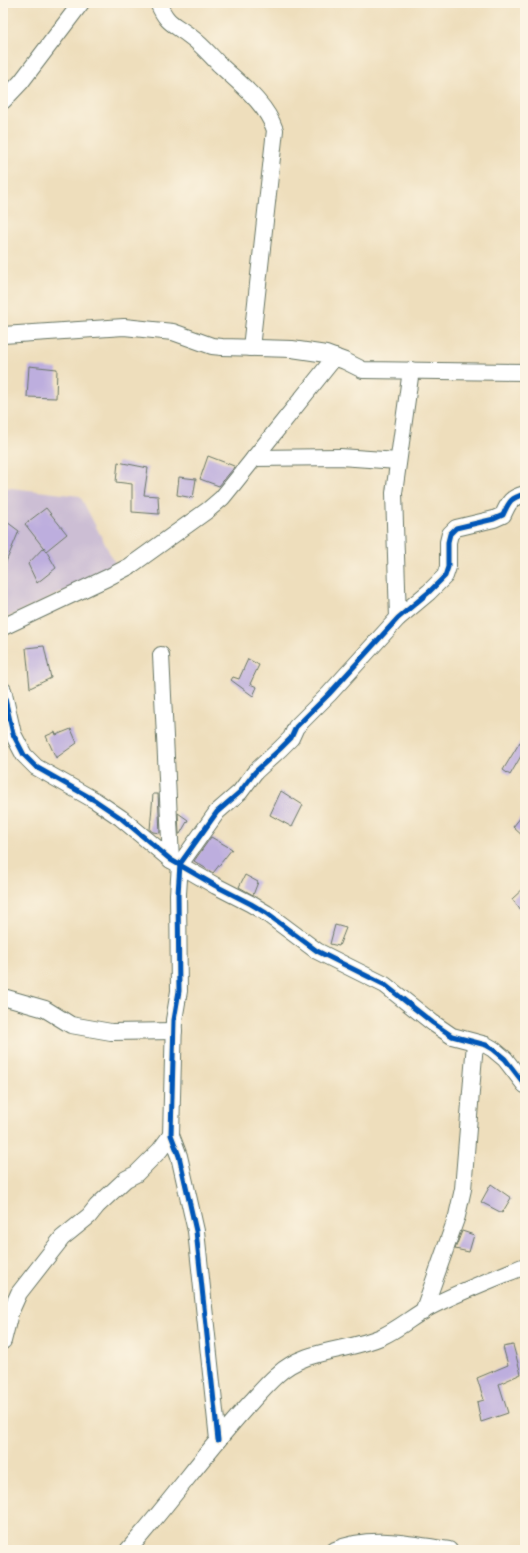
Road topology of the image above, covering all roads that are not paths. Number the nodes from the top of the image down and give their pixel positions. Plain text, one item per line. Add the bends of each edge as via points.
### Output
1 (81, 3) edge
2 (158, 3) edge
3 (3, 101) edge
4 (3, 335) edge
5 (251, 348) junction
6 (335, 357) junction
7 (411, 370) junction
8 (525, 372) edge
9 (254, 458) junction
10 (398, 461) junction
11 (525, 494) edge
12 (398, 618) junction
13 (3, 626) edge
14 (161, 655) dead end
15 (3, 690) edge
16 (175, 862) junction
17 (3, 997) edge
18 (174, 1031) junction
19 (475, 1043) junction
20 (525, 1085) edge
21 (171, 1135) junction
22 (525, 1266) edge
23 (423, 1312) junction
24 (3, 1340) edge
25 (218, 1440) junction
26 (134, 1547) edge
27 (335, 1550) edge
28 (449, 1550) edge

1 - 3 street via 21,82
2 - 5 street via 170,24 191,37 262,105 272,119 275,130
4 - 5 street via 124,327 173,332 212,346
5 - 6 street via 292,349
6 - 7 street via 363,370
6 - 9 street
7 - 8 street
7 - 10 street
9 - 10 street via 340,457
9 - 13 street via 222,498 130,566
10 - 12 street via 394,493
11 - 12 street via 510,500 503,515 456,528 450,534 448,542 448,567 445,576
12 - 16 street via 301,722 291,738 255,772 240,792 217,812
14 - 16 street
15 - 16 street via 13,734 24,755 36,767 121,818
16 - 18 street via 178,894 179,991
16 - 19 street via 256,907 317,951 385,985 452,1036
17 - 18 street via 45,1009 71,1025 111,1032
18 - 21 street
19 - 20 street via 486,1045 505,1059
19 - 23 street via 462,1189 457,1216
21 - 24 street via 136,1174 126,1179 89,1216 62,1238 19,1293 10,1313
21 - 25 street via 179,1156 196,1231
22 - 23 street
23 - 25 street via 380,1337 319,1353 292,1364 277,1374
25 - 26 street
27 - 28 street via 360,1542 383,1542

